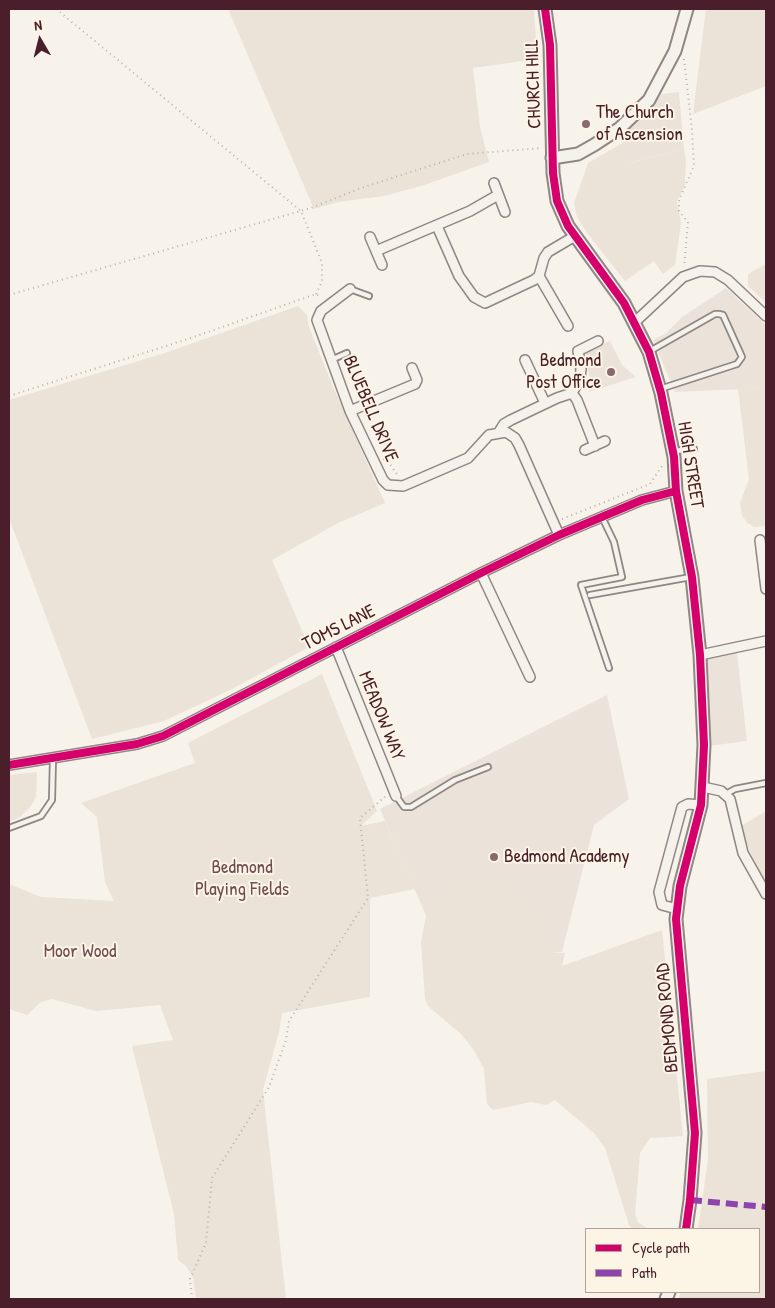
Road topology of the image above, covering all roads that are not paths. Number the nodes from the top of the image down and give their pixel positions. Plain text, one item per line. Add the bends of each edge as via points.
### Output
1 (545, 9) edge
2 (687, 9) edge
3 (552, 152) junction
4 (494, 183) dead end
5 (498, 195) junction
6 (504, 212) dead end
7 (437, 226) junction
8 (575, 236) junction
9 (370, 237) dead end
10 (376, 251) junction
11 (382, 264) dead end
12 (539, 276) junction
13 (350, 289) joint
14 (369, 296) dead end
15 (766, 316) edge
16 (635, 322) junction
17 (568, 326) dead end
18 (598, 341) dead end
19 (648, 352) junction
20 (347, 353) dead end
21 (331, 360) junction
22 (525, 360) dead end
23 (412, 368) dead end
24 (660, 389) junction
25 (572, 393) junction
26 (545, 403) junction
27 (350, 411) junction
28 (499, 432) junction
29 (605, 441) dead end
30 (595, 446) junction
31 (694, 449) dead end
32 (585, 450) dead end
33 (673, 457) junction
34 (676, 492) junction
35 (602, 516) junction
36 (558, 535) junction
37 (760, 540) dead end
38 (481, 573) junction
39 (692, 577) junction
40 (766, 590) edge
41 (590, 595) dead end
42 (766, 640) edge
43 (336, 647) junction
44 (700, 655) junction
45 (609, 668) dead end
46 (530, 677) dead end
47 (53, 758) junction
48 (9, 765) edge
49 (488, 767) dead end
50 (766, 782) edge
51 (703, 787) junction
52 (394, 793) joint
53 (726, 794) junction
54 (701, 805) junction
55 (9, 828) edge
56 (766, 894) edge
57 (677, 909) junction
58 (686, 1228) edge

1 - 3 street, CHURCH HILL via 552,79
2 - 3 street via 675,51 649,100 620,128 578,154
3 - 8 street, HIGH STREET via 557,201
4 - 5 street
5 - 6 street
5 - 7 street
7 - 10 street
7 - 12 street via 459,276 480,302 491,302
8 - 12 street via 548,252
8 - 16 street, HIGH STREET
9 - 10 street
10 - 11 street
12 - 17 street
13 - 14 lane
13 - 21 street, BLUEBELL DRIVE via 318,314 317,320
15 - 16 street via 728,280 715,272 700,271 684,277
16 - 19 street, HIGH STREET
18 - 25 street via 578,351 580,379
19 - 24 street, HIGH STREET
19 - 24 lane via 719,314 723,315 742,357 737,364
20 - 21 lane
21 - 27 street, BLUEBELL DRIVE
22 - 26 street
23 - 27 street via 417,380 415,384
24 - 33 street, HIGH STREET
25 - 26 street
25 - 30 street
26 - 28 street via 504,424
27 - 28 street, BLUEBELL DRIVE via 388,485 403,486 468,458 489,435
28 - 36 street via 511,434 519,445
29 - 30 street
30 - 32 street
31 - 33 lane
33 - 34 street, HIGH STREET
34 - 35 street, TOMS LANE via 642,500
34 - 39 street, HIGH STREET
35 - 36 street, TOMS LANE
35 - 45 lane via 614,542 622,577 581,585
36 - 38 street, TOMS LANE
37 - 40 street
38 - 43 street, TOMS LANE
38 - 46 street
39 - 41 lane
39 - 44 street, HIGH STREET
42 - 44 street
43 - 47 street, TOMS LANE via 162,736 137,744
43 - 52 street, MEADOW WAY
44 - 51 street, HIGH STREET
47 - 48 street, TOMS LANE
47 - 55 lane via 52,800 40,816
49 - 52 lane via 455,780 411,807 404,807
50 - 53 lane
51 - 53 street via 715,788
51 - 54 street, HIGH STREET
53 - 56 street via 743,854
54 - 57 street, BEDMOND ROAD
54 - 57 street via 682,807 658,892 662,905
57 - 58 street, BEDMOND ROAD via 676,929 695,1133

